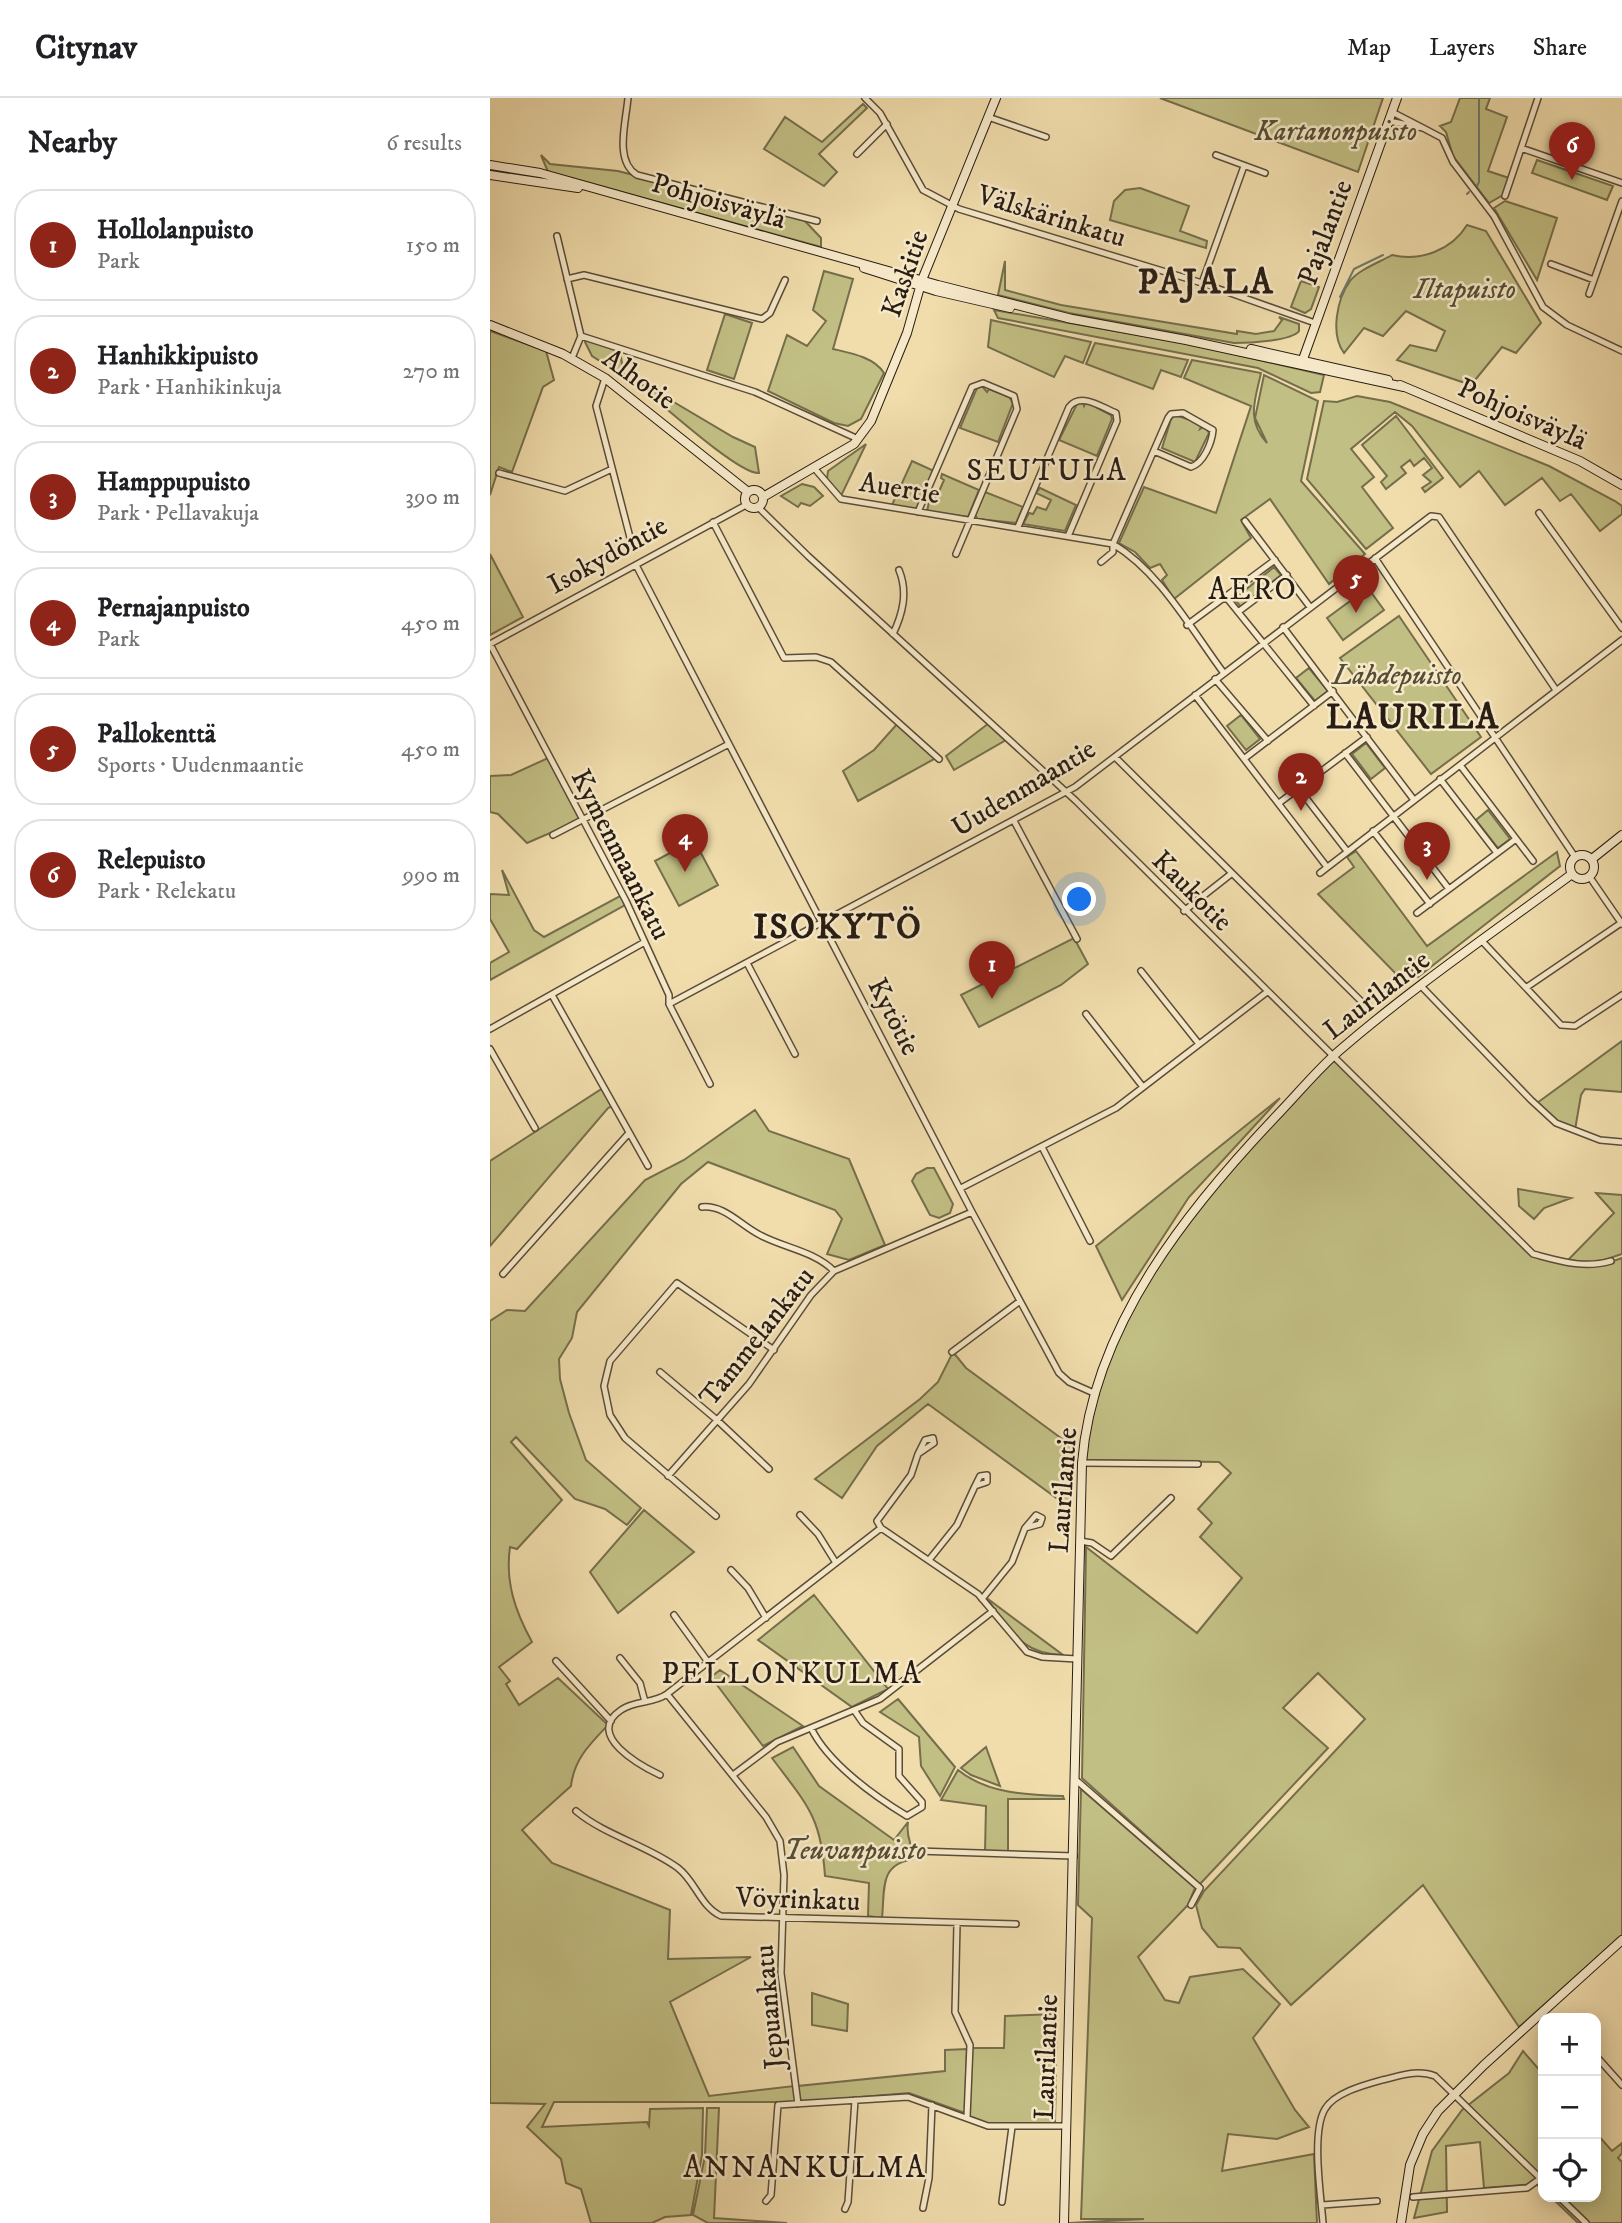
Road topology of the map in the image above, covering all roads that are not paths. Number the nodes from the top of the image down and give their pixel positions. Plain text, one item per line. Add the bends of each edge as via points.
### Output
1 (628, 98) edge
2 (865, 98) edge
3 (996, 98) edge
4 (1397, 98) edge
5 (1538, 98) edge
6 (1391, 116) junction
7 (988, 117) junction
8 (887, 124) junction
9 (1046, 137) dead end
10 (1521, 148) junction
11 (857, 154) dead end
12 (1216, 155) dead end
13 (490, 164) edge
14 (1244, 166) junction
15 (1265, 173) dead end
16 (490, 175) edge
17 (1622, 183) edge
18 (591, 189) junction
19 (1505, 196) dead end
20 (1622, 201) edge
21 (952, 206) junction
22 (817, 221) dead end
23 (557, 236) dead end
24 (1551, 264) dead end
25 (567, 278) junction
26 (785, 280) dead end
27 (1594, 280) junction
28 (921, 283) junction
29 (1202, 283) junction
30 (1589, 294) dead end
31 (1315, 323) junction
32 (490, 325) edge
33 (581, 336) junction
34 (1622, 351) edge
35 (572, 358) junction
36 (1305, 363) junction
37 (605, 377) junction
38 (858, 439) junction
39 (1154, 451) junction
40 (612, 469) junction
41 (815, 469) junction
42 (499, 473) dead end
43 (1622, 485) edge
44 (748, 492) junction
45 (763, 497) junction
46 (746, 505) junction
47 (758, 507) junction
48 (918, 512) junction
49 (1539, 513) dead end
50 (971, 519) junction
51 (1245, 521) dead end
52 (713, 522) junction
53 (1018, 527) junction
54 (1069, 534) junction
55 (1113, 544) junction
56 (633, 549) dead end
57 (956, 554) dead end
58 (1375, 558) junction
59 (1275, 560) junction
60 (1101, 562) dead end
61 (636, 565) junction
62 (899, 570) dead end
63 (1287, 575) junction
64 (1226, 597) junction
65 (1310, 607) junction
66 (1238, 612) junction
67 (1187, 625) junction
68 (1283, 627) junction
69 (1622, 628) edge
70 (893, 634) junction
71 (1622, 640) edge
72 (1263, 643) junction
73 (490, 644) edge
74 (1223, 673) junction
75 (1215, 679) junction
76 (1556, 690) junction
77 (1333, 691) junction
78 (1195, 695) junction
79 (1314, 706) junction
80 (1367, 737) junction
81 (1495, 737) junction
82 (1268, 741) junction
83 (729, 744) junction
84 (1345, 753) junction
85 (1115, 757) junction
86 (939, 758) dead end
87 (1245, 758) junction
88 (1460, 765) junction
89 (1440, 779) junction
90 (1299, 789) junction
91 (1066, 792) junction
92 (1414, 800) junction
93 (1279, 803) junction
94 (1393, 816) junction
95 (584, 821) junction
96 (1014, 821) junction
97 (1373, 831) junction
98 (553, 835) dead end
99 (1622, 835) edge
100 (1516, 839) junction
101 (1347, 851) junction
102 (1497, 853) junction
103 (1575, 857) junction
104 (1592, 859) junction
105 (1533, 861) dead end
106 (1327, 867) junction
107 (1320, 873) dead end
108 (1231, 874) junction
109 (1572, 874) junction
110 (1589, 876) junction
111 (1449, 889) junction
112 (1430, 904) junction
113 (1184, 911) junction
114 (1417, 914) dead end
115 (823, 922) junction
116 (1622, 924) edge
117 (1077, 939) dead end
118 (1482, 941) junction
119 (643, 943) junction
120 (747, 964) junction
121 (1141, 971) dead end
122 (1422, 987) junction
123 (1527, 987) junction
124 (1266, 992) junction
125 (552, 995) junction
126 (1622, 995) edge
127 (670, 1004) junction
128 (1368, 1008) dead end
129 (1086, 1014) dead end
130 (490, 1029) edge
131 (1199, 1044) junction
132 (490, 1049) edge
133 (795, 1054) dead end
134 (1333, 1057) junction
135 (710, 1084) dead end
136 (1143, 1087) junction
137 (535, 1128) dead end
138 (629, 1133) junction
139 (1622, 1142) edge
140 (1042, 1147) junction
141 (648, 1166) dead end
142 (961, 1188) junction
143 (702, 1207) dead end
144 (972, 1212) junction
145 (1090, 1241) dead end
146 (1611, 1261) dead end
147 (834, 1271) junction
148 (503, 1274) dead end
149 (1020, 1301) junction
150 (774, 1350) junction
151 (952, 1352) dead end
152 (660, 1372) dead end
153 (1096, 1394) junction
154 (718, 1420) junction
155 (918, 1454) dead end
156 (1082, 1463) junction
157 (1198, 1464) dead end
158 (769, 1469) dead end
159 (668, 1476) junction
160 (975, 1486) dead end
161 (1171, 1498) dead end
162 (800, 1515) dead end
163 (716, 1516) dead end
164 (881, 1528) junction
165 (1025, 1528) dead end
166 (1080, 1541) junction
167 (929, 1560) junction
168 (836, 1563) junction
169 (731, 1570) dead end
170 (982, 1599) junction
171 (993, 1611) junction
172 (674, 1615) dead end
173 (766, 1618) junction
174 (620, 1658) dead end
175 (1077, 1659) junction
176 (556, 1661) dead end
177 (708, 1662) junction
178 (667, 1694) junction
179 (645, 1702) junction
180 (854, 1710) junction
181 (611, 1721) junction
182 (811, 1728) junction
183 (660, 1775) dead end
184 (733, 1775) junction
185 (1076, 1780) junction
186 (576, 1811) dead end
187 (917, 1851) dead end
188 (1074, 1856) junction
189 (1192, 1905) dead end
190 (781, 1918) junction
191 (957, 1924) junction
192 (1016, 1924) dead end
193 (1622, 1941) edge
194 (1601, 2062) edge
195 (1622, 2085) edge
196 (1453, 2094) junction
197 (855, 2100) junction
198 (798, 2104) junction
199 (932, 2105) junction
200 (967, 2117) junction
201 (1066, 2126) junction
202 (1012, 2127) junction
203 (1538, 2176) edge
204 (1538, 2182) edge
205 (1413, 2197) dead end
206 (1377, 2201) dead end
207 (766, 2202) dead end
208 (1002, 2202) dead end
209 (1564, 2202) edge
210 (1322, 2205) junction
211 (923, 2208) dead end
212 (845, 2209) dead end
213 (1064, 2223) edge
214 (1323, 2223) edge
215 (1401, 2223) edge
216 (1587, 2223) edge

1 - 22 street via 624,156 628,170
2 - 8 street, Välskärinkatu
3 - 7 street, Kaskitie
4 - 6 street, Pajalantie
5 - 10 street
6 - 31 street, Pajalantie
6 - 34 street via 1442,138 1453,162 1494,215 1544,307 1567,325
7 - 9 street
7 - 21 street, Kaskitie
8 - 11 street
8 - 21 street, Välskärinkatu via 923,190
10 - 17 street
10 - 19 street
12 - 14 street
13 - 18 street, Pohjoisväylä
14 - 15 street
14 - 29 street
16 - 18 street, Pohjoisväylä
18 - 28 street, Pohjoisväylä
20 - 27 street
21 - 28 street, Kaskitie
21 - 29 street, Välskärinkatu
23 - 25 street
24 - 27 street
25 - 26 street via 583,275 762,318 770,313
25 - 33 street
27 - 30 street
28 - 36 street, Pohjoisväylä via 992,305
28 - 38 street, Kaskitie via 886,389
29 - 31 street, Välskärinkatu
31 - 36 street, Pajalantie
32 - 35 street, Alhotie
33 - 35 street
33 - 38 street via 755,392
35 - 37 street, Alhotie
36 - 43 street, Pohjoisväylä via 1377,375 1569,456
37 - 40 street via 596,406
37 - 44 street, Alhotie
38 - 41 street, Kaskitie
39 - 39 street via 1171,414 1183,413 1213,429 1196,466
39 - 55 street
40 - 42 street via 565,491
40 - 56 street
41 - 45 street
41 - 48 street, Auertie via 841,499
44 - 45 street via 756,490
44 - 46 street
45 - 47 street
46 - 47 street
46 - 52 street, Isokydöntie
47 - 70 street, Kaukotie
48 - 50 street, Auertie
48 - 50 street via 972,387 983,383 1014,396 1017,408
49 - 69 street
50 - 53 street, Auertie
50 - 57 street
51 - 59 street
52 - 61 street, Isokydöntie
52 - 86 street via 785,658 816,657 831,662
53 - 54 street, Auertie
53 - 54 street via 1069,407 1083,399 1116,413 1117,421
54 - 55 street, Auertie
55 - 60 street via 1113,552
55 - 67 street, Auertie via 1150,574
58 - 65 street, Uudenmaantie
58 - 76 street, Uudenmaantie via 1432,516 1439,517
58 - 81 street
59 - 63 street
59 - 64 street
61 - 73 street, Isokydöntie
61 - 83 street, Kytötie
62 - 70 street via 904,597
63 - 65 street
63 - 66 street
64 - 66 street
64 - 67 street
65 - 68 street, Uudenmaantie
66 - 72 street
67 - 74 street, Auertie
68 - 72 street, Uudenmaantie
68 - 77 street
70 - 91 street, Kaukotie
71 - 76 street
72 - 74 street, Uudenmaantie
72 - 79 street
73 - 95 street, Kymenmaankatu
74 - 75 street, Uudenmaantie
75 - 78 street, Uudenmaantie
75 - 82 street
76 - 81 street
77 - 79 street
77 - 80 street
78 - 85 street, Uudenmaantie
78 - 87 street
79 - 82 street
80 - 84 street
80 - 92 street
81 - 88 street
81 - 103 street
82 - 87 street
83 - 95 street
83 - 115 street, Kytötie
84 - 90 street
84 - 94 street
85 - 91 street, Uudenmaantie
85 - 108 street
87 - 93 street
88 - 89 street
88 - 100 street
89 - 92 street
89 - 102 street
90 - 93 street
90 - 101 street
91 - 96 street, Uudenmaantie
91 - 113 street, Kaukotie
92 - 94 street
93 - 106 street
94 - 97 street
94 - 111 street
95 - 98 street
95 - 119 street, Kymenmaankatu via 645,939
96 - 115 street, Uudenmaantie
96 - 117 street
97 - 101 street
97 - 112 street
99 - 104 street
100 - 102 street
100 - 105 street
101 - 106 street
102 - 111 street
103 - 104 street via 1581,854
103 - 109 street
104 - 110 street
106 - 107 street
108 - 113 street
108 - 128 street
109 - 110 street via 1580,879
109 - 118 street, Laurilantie
110 - 116 street
111 - 112 street
112 - 114 street
113 - 124 street, Kaukotie
115 - 120 street, Uudenmaantie
115 - 142 street, Kytötie
116 - 123 street
118 - 122 street, Laurilantie
118 - 123 street
119 - 125 street
119 - 127 street, Kymenmaankatu via 670,995
120 - 127 street, Uudenmaantie
120 - 133 street
121 - 131 street
122 - 134 street, Laurilantie
122 - 139 street via 1556,1123 1600,1140
123 - 126 street via 1568,1027
124 - 131 street
124 - 134 street, Kaukotie
125 - 130 street
125 - 138 street
127 - 135 street, Kymenmaankatu
129 - 136 street
131 - 136 street
132 - 137 street
134 - 146 street, Kaukotie via 1533,1254 1595,1266
134 - 153 street, Laurilantie via 1240,1154 1182,1225 1118,1334
136 - 140 street via 1116,1108
138 - 141 street
138 - 148 street
140 - 142 street
140 - 145 street
142 - 144 street, Kytötie
143 - 147 street via 721,1209 761,1236 810,1255
144 - 147 street, Tammelankatu
144 - 149 street, Kytötie
147 - 150 street, Tammelankatu via 811,1295
149 - 151 street
149 - 153 street, Kytötie via 1063,1378
150 - 154 street, Tammelankatu
150 - 159 street via 677,1283 610,1361 604,1386 610,1415 625,1438
152 - 154 street
153 - 156 street, Laurilantie
154 - 158 street
154 - 159 street, Tammelankatu
155 - 164 street via 911,1475 877,1521
156 - 157 street
156 - 166 street, Laurilantie
159 - 163 street
160 - 167 street via 957,1525
161 - 166 street via 1111,1556
162 - 168 street
164 - 167 street
164 - 168 street
165 - 170 street via 1012,1562
166 - 175 street, Laurilantie
167 - 170 street
168 - 173 street
169 - 173 street
170 - 171 street
171 - 175 street via 1027,1652
171 - 180 street via 880,1699
172 - 177 street
173 - 177 street
174 - 179 street via 640,1683
175 - 185 street, Laurilantie
176 - 181 street
177 - 178 street
178 - 179 street
178 - 184 street, Jepuankatu
179 - 181 street via 618,1711
180 - 182 street
180 - 182 street via 863,1723 899,1749 899,1776 922,1802 922,1807 907,1816 851,1776
181 - 183 street via 613,1740 620,1751
182 - 184 street via 777,1742
184 - 190 street, Jepuankatu via 780,1841 784,1875
185 - 188 street, Laurilantie
185 - 189 street via 1200,1888
186 - 190 street, Vöyrinkatu via 679,1868 695,1885 708,1910 721,1916
187 - 188 street
188 - 201 street, Laurilantie
190 - 191 street, Vöyrinkatu
190 - 198 street, Jepuankatu via 781,1973
191 - 192 street, Vöyrinkatu
191 - 200 street via 955,2012 970,2045
193 - 196 street
194 - 195 street
196 - 203 street
196 - 210 street via 1435,2076 1422,2071 1371,2083 1333,2099 1325,2109 1319,2133
196 - 215 street via 1416,2148 1405,2184
197 - 198 street
197 - 199 street via 908,2097
197 - 212 street
198 - 207 street via 778,2105 771,2196
199 - 200 street
199 - 211 street
200 - 202 street via 988,2126
201 - 202 street
201 - 213 street, Laurilantie
202 - 208 street
204 - 205 street via 1527,2188
206 - 210 street
209 - 216 street
210 - 214 street

